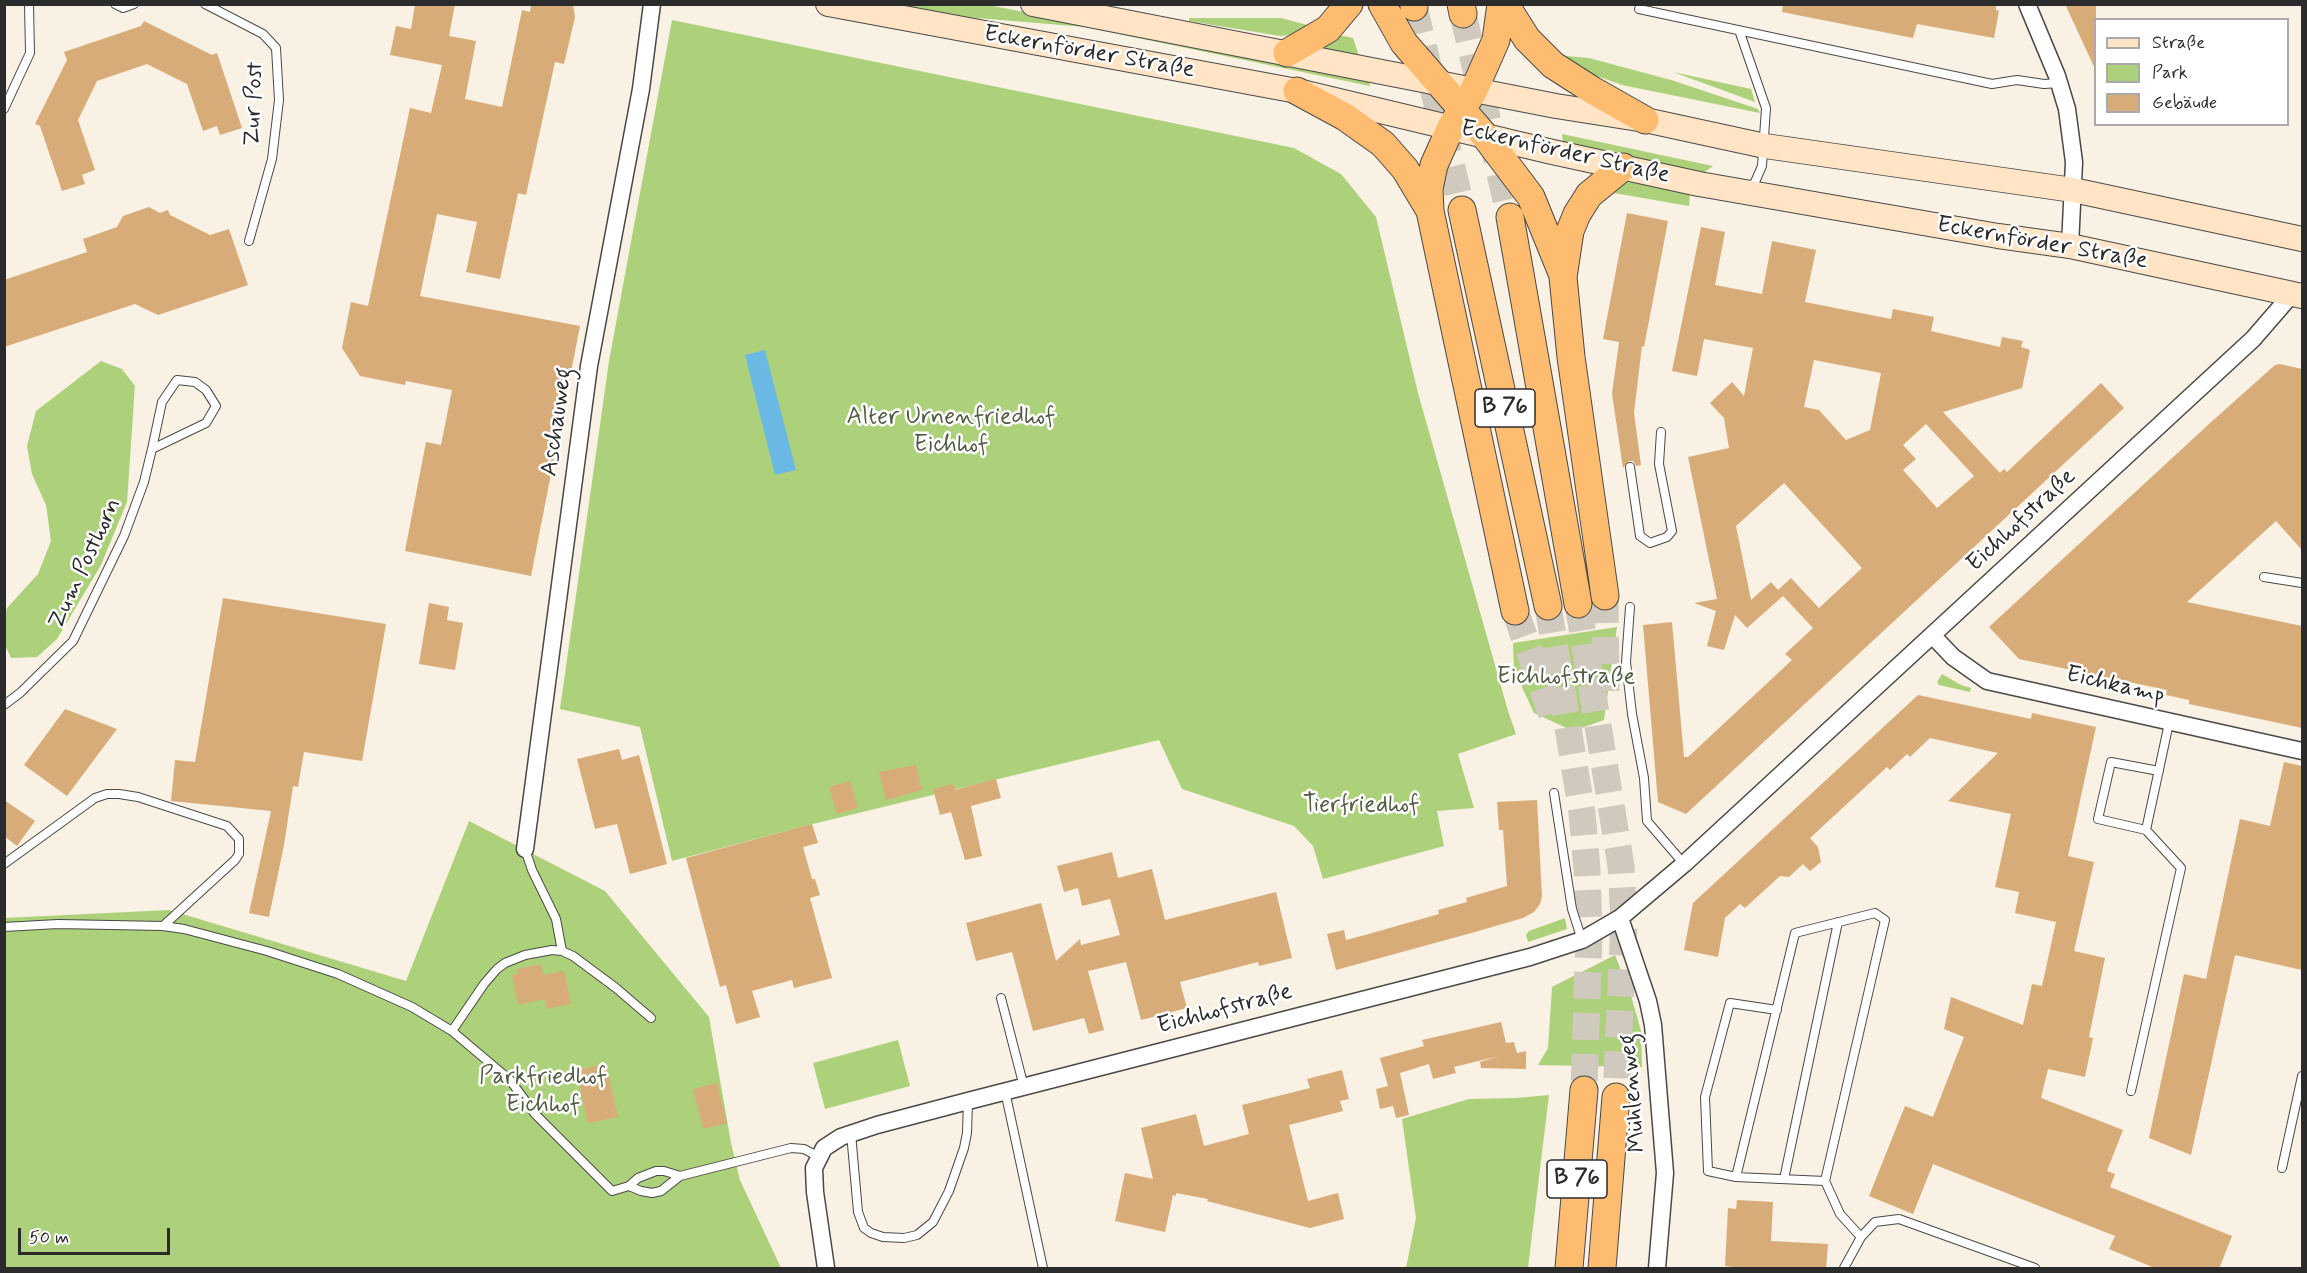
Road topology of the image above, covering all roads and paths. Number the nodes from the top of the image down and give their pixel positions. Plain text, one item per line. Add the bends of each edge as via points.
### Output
1 (29, 4) edge
2 (115, 4) edge
3 (134, 4) edge
4 (205, 4) edge
5 (652, 4) edge
6 (828, 4) edge
7 (1033, 4) edge
8 (1349, 4) edge
9 (1382, 4) edge
10 (1503, 4) edge
11 (2027, 4) edge
12 (1639, 9) dead end
13 (1739, 30) junction
14 (1287, 53) junction
15 (1438, 83) junction
16 (2060, 83) junction
17 (1297, 91) junction
18 (1462, 108) junction
19 (4, 109) edge
20 (1645, 120) junction
21 (1485, 136) junction
22 (1765, 146) junction
23 (1623, 167) junction
24 (2073, 190) junction
25 (1745, 192) junction
26 (1462, 210) tunnel mouth
27 (1430, 211) junction
28 (1510, 217) tunnel mouth
29 (2302, 239) edge
30 (249, 241) dead end
31 (2070, 246) junction
32 (1563, 277) junction
33 (2300, 289) edge
34 (1661, 432) dead end
35 (152, 449) junction
36 (1630, 467) dead end
37 (2264, 577) dead end
38 (2302, 583) edge
39 (1605, 596) tunnel mouth
40 (1578, 604) tunnel mouth
41 (1548, 606) tunnel mouth
42 (1630, 607) dead end
43 (1515, 610) tunnel mouth
44 (1933, 636) junction
45 (4, 705) edge
46 (2169, 723) junction
47 (2302, 751) edge
48 (2159, 771) junction
49 (1554, 793) dead end
50 (2146, 830) junction
51 (525, 849) joint
52 (4, 864) edge
53 (1684, 864) junction
54 (1620, 918) junction
55 (1838, 922) junction
56 (163, 926) junction
57 (4, 927) edge
58 (1582, 940) junction
59 (562, 951) junction
60 (1001, 998) dead end
61 (1776, 1010) junction
62 (651, 1018) dead end
63 (452, 1031) junction
64 (2302, 1076) edge
65 (1024, 1087) junction
66 (1584, 1090) tunnel mouth
67 (1005, 1091) junction
68 (2131, 1091) dead end
69 (1616, 1097) tunnel mouth
70 (968, 1101) junction
71 (851, 1133) junction
72 (819, 1157) junction
73 (2282, 1168) dead end
74 (680, 1176) junction
75 (1736, 1177) junction
76 (1784, 1179) junction
77 (1826, 1182) junction
78 (629, 1186) junction
79 (1861, 1237) junction
80 (825, 1261) edge
81 (1043, 1269) edge
82 (1569, 1269) edge
83 (1602, 1269) edge
84 (1657, 1269) edge
85 (1844, 1269) edge
86 (2035, 1269) edge

1 - 19 lane via 30,53
2 - 3 lane via 123,9
4 - 30 lane, Zur Post via 263,34 276,48 279,100 272,159
5 - 51 street, Aschauweg via 641,89 589,366
6 - 17 main road, Eckernförder Straße
7 - 14 main road, Eckernförder Straße
8 - 14 highway via 1329,29
9 - 15 highway via 1404,43
10 - 18 highway via 1496,40
10 - 20 highway via 1527,39 1553,65
11 - 16 street
12 - 13 lane
13 - 16 lane via 1992,84 2017,80
13 - 22 lane via 1766,108
14 - 15 main road, Eckernförder Straße
15 - 18 highway
16 - 24 street via 2072,141
17 - 18 main road, Eckernförder Straße
17 - 27 highway via 1345,117 1383,144 1405,169
18 - 20 main road, Eckernförder Straße
18 - 21 highway
18 - 27 highway via 1430,176
20 - 22 main road, Eckernförder Straße
21 - 23 main road, Eckernförder Straße
21 - 32 highway via 1531,197
22 - 24 main road, Eckernförder Straße
22 - 25 lane via 1762,166
23 - 25 main road, Eckernförder Straße
23 - 32 highway via 1589,195 1577,214 1570,231
24 - 29 main road, Eckernförder Straße
24 - 31 street
25 - 31 main road, Eckernförder Straße
26 - 41 highway, B 76
27 - 43 highway
28 - 40 highway, B 76
31 - 33 main road, Eckernförder Straße
32 - 39 highway
33 - 44 street, Eichhofstraße via 2253,339
34 - 36 lane via 1659,464 1672,531 1666,537 1650,543 1641,536
35 - 35 lane, Zum Posthorn via 162,402 177,380 195,382 206,390 216,406 206,423
35 - 45 lane, Zum Posthorn via 124,536 73,641
37 - 38 lane
42 - 53 lane via 1626,662 1647,821
44 - 46 street, Eichkamp via 1953,657 1987,681
44 - 53 street, Eichhofstraße
46 - 47 street, Eichkamp
46 - 48 lane
48 - 50 lane
48 - 50 lane via 2110,762 2098,819
49 - 58 lane via 1572,909
50 - 68 lane via 2181,868
51 - 59 lane via 555,920
52 - 56 lane via 95,798 107,794 138,797 227,826 240,847 235,860
53 - 54 street, Eichhofstraße
54 - 58 street, Eichhofstraße
54 - 84 street, Mühlenweg via 1653,1025 1665,1173
55 - 61 lane via 1795,933
55 - 76 lane
55 - 77 lane via 1875,913 1885,920
56 - 57 lane
56 - 63 lane via 321,968 392,997
58 - 65 street, Eichhofstraße via 1530,957
59 - 62 lane
59 - 63 lane via 525,955 505,963 484,984
60 - 65 lane
61 - 75 lane
61 - 75 lane via 1730,1003 1705,1096 1708,1171
63 - 78 lane via 510,1080 541,1121 612,1191
64 - 73 lane
65 - 67 street, Eichhofstraße
66 - 82 highway, B 76
67 - 70 street, Eichhofstraße
67 - 81 lane
69 - 83 highway, B 76
70 - 71 street, Eichhofstraße
70 - 71 lane via 964,1148 949,1191 933,1222 918,1235 883,1237 864,1228 858,1212
71 - 72 street, Eichhofstraße via 832,1142
72 - 74 lane via 804,1149 791,1148
72 - 80 street via 813,1179
74 - 78 lane via 656,1171
74 - 78 lane via 670,1186 652,1193
75 - 76 lane
76 - 77 lane
77 - 79 lane via 1840,1214
79 - 85 lane
79 - 86 lane via 1875,1222 1899,1219

